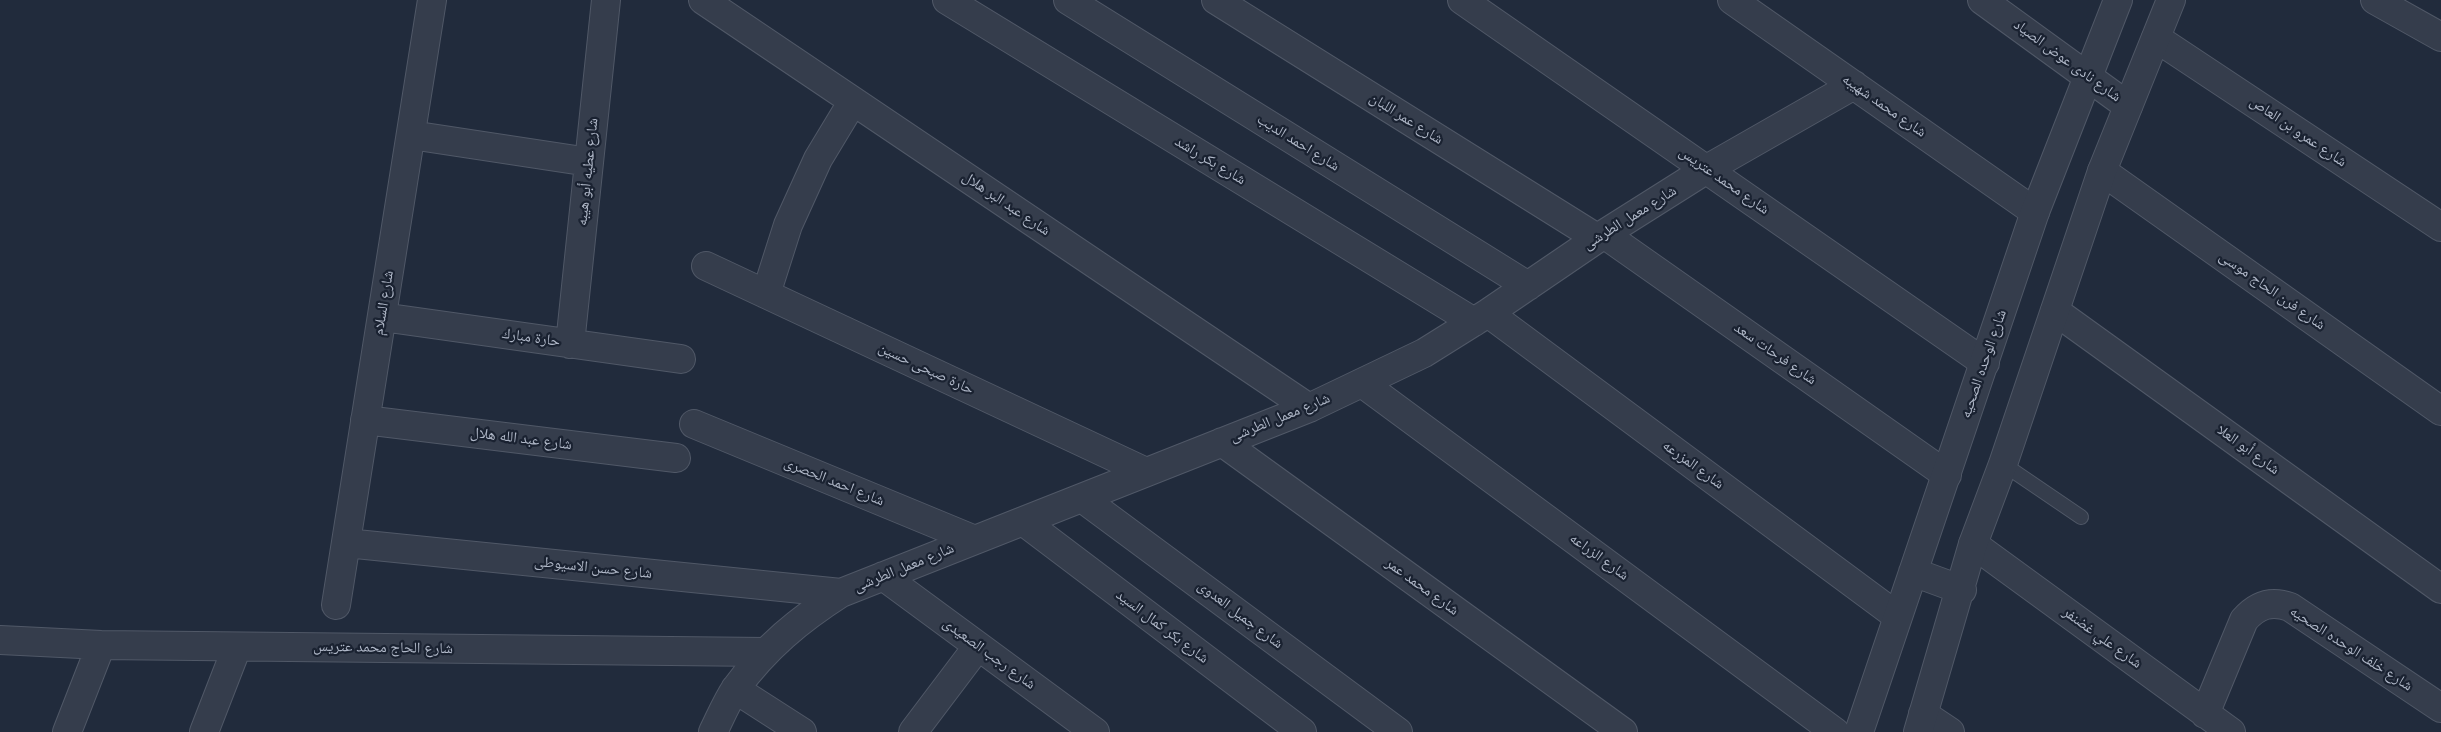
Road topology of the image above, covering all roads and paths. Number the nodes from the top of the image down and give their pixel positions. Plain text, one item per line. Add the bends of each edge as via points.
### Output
1 (432, 0) edge
2 (606, 0) edge
3 (703, 0) edge
4 (947, 0) edge
5 (1068, 0) edge
6 (1216, 0) edge
7 (1462, 0) edge
8 (1732, 0) edge
9 (1982, 0) edge
10 (2118, 0) edge
11 (2171, 0) edge
12 (2375, 0) edge
13 (2441, 37) edge
14 (2156, 38) junction
15 (2088, 76) junction
16 (1854, 85) junction
17 (853, 101) junction
18 (2128, 106) junction
19 (411, 135) junction
20 (589, 162) junction
21 (1707, 170) junction
22 (2102, 171) junction
23 (2036, 212) junction
24 (2441, 227) edge
25 (1600, 236) junction
26 (706, 266) dead end
27 (1528, 286) junction
28 (766, 294) junction
29 (2055, 311) junction
30 (382, 318) junction
31 (1481, 318) junction
32 (570, 344) junction
33 (681, 359) dead end
34 (1984, 363) junction
35 (1362, 383) junction
36 (1308, 408) junction
37 (2441, 411) edge
38 (365, 420) junction
39 (694, 424) dead end
40 (1222, 442) junction
41 (676, 458) dead end
42 (2003, 464) junction
43 (1146, 472) junction
44 (1947, 475) junction
45 (1082, 498) junction
46 (2080, 517) dead end
47 (1022, 521) junction
48 (975, 540) junction
49 (346, 543) junction
50 (1973, 544) junction
51 (1913, 572) junction
52 (883, 576) junction
53 (2441, 589) edge
54 (1962, 590) junction
55 (841, 593) junction
56 (336, 605) dead end
57 (1897, 616) junction
58 (0, 640) edge
59 (101, 645) junction
60 (978, 646) junction
61 (237, 647) junction
62 (765, 652) junction
63 (735, 689) junction
64 (2441, 708) edge
65 (2205, 714) junction
66 (1921, 723) edge
67 (1079, 727) edge
68 (66, 732) edge
69 (204, 732) edge
70 (713, 732) edge
71 (802, 732) edge
72 (913, 732) edge
73 (1302, 732) edge
74 (1398, 732) edge
75 (1623, 732) edge
76 (1835, 732) edge
77 (1859, 732) edge
78 (1950, 732) edge
79 (2230, 732) edge

1 - 19 street, شارع السلام
2 - 20 street, شارع عطيه أبو هيبه
3 - 17 street, شارع عبد البر هلال
4 - 31 street, شارع بكر راشد
5 - 27 street, شارع احمد الديب
6 - 25 street, شارع عمر اللبان
7 - 21 street, شارع محمد عتريس
8 - 16 street, شارع محمد شهيبه
9 - 15 street, شارع نادى عوض الصياد
10 - 15 street, شارع الوحده الصحيه
11 - 14 street
12 - 13 street
14 - 18 street
14 - 24 street, شارع عمرو بن العاص
15 - 18 street, شارع نادى عوض الصياد
15 - 23 street, شارع الوحده الصحيه
16 - 21 street, شارع معمل الطرشى
16 - 23 street, شارع محمد شهيبه
17 - 28 street via 818,160 788,225
17 - 36 street, شارع عبد البر هلال
18 - 22 street
19 - 20 street
19 - 30 street, شارع السلام
20 - 32 street, شارع عطيه أبو هيبه
21 - 25 street, شارع معمل الطرشى
21 - 34 street, شارع محمد عتريس
22 - 29 street
22 - 37 street, شارع فرن الحاج موسى
23 - 34 street, شارع الوحده الصحيه
25 - 27 street, شارع معمل الطرشى
25 - 44 street, شارع فرحات سعد
26 - 28 street, حارة صبحى حسين
27 - 31 street, شارع معمل الطرشى
28 - 43 street, حارة صبحى حسين
29 - 42 street
29 - 53 street, شارع أبو العلا
30 - 32 street, حارة مبارك
30 - 38 street, شارع السلام
31 - 35 street, شارع معمل الطرشى via 1424,353
31 - 57 street, شارع المزرعه
32 - 33 street, حارة مبارك
34 - 44 street, شارع الوحده الصحيه
35 - 36 street, شارع معمل الطرشى
35 - 76 street, شارع الزراعه
36 - 40 street, شارع معمل الطرشى
38 - 41 street, شارع عبد الله هلال
38 - 49 street, شارع السلام
39 - 48 street, شارع احمد الحصرى
40 - 43 street, شارع معمل الطرشى
40 - 75 street, شارع محمد عمر
42 - 46 lane
42 - 50 street
43 - 45 street, شارع معمل الطرشى
44 - 51 street, شارع الوحده الصحيه
45 - 47 street, شارع معمل الطرشى
45 - 74 street, شارع جميل العدوى
47 - 48 street, شارع معمل الطرشى
47 - 73 street, شارع بكر كمال السيد
48 - 52 street, شارع معمل الطرشى
49 - 55 street, شارع حسن الاسيوطى
49 - 56 street, شارع السلام
50 - 54 street
50 - 65 street, شارع علي غضنفر
51 - 54 street
51 - 57 street, شارع الوحده الصحيه
52 - 55 street, شارع معمل الطرشى
52 - 60 street, شارع رجب الصعيدى
54 - 66 street
55 - 62 street, شارع معمل الطرشى via 801,619
57 - 77 street, شارع الوحده الصحيه
58 - 59 street, شارع الحاج محمد عتريس
59 - 61 street, شارع الحاج محمد عتريس
59 - 68 street
60 - 67 street, شارع رجب الصعيدى
60 - 72 street
61 - 62 street, شارع الحاج محمد عتريس
61 - 69 street
62 - 63 street, شارع معمل الطرشى
63 - 70 street, شارع معمل الطرشى
63 - 71 street
64 - 65 street, شارع خلف الوحده الصحيه via 2290,607 2270,603 2251,612 2244,620
65 - 79 street, شارع علي غضنفر
66 - 78 street

